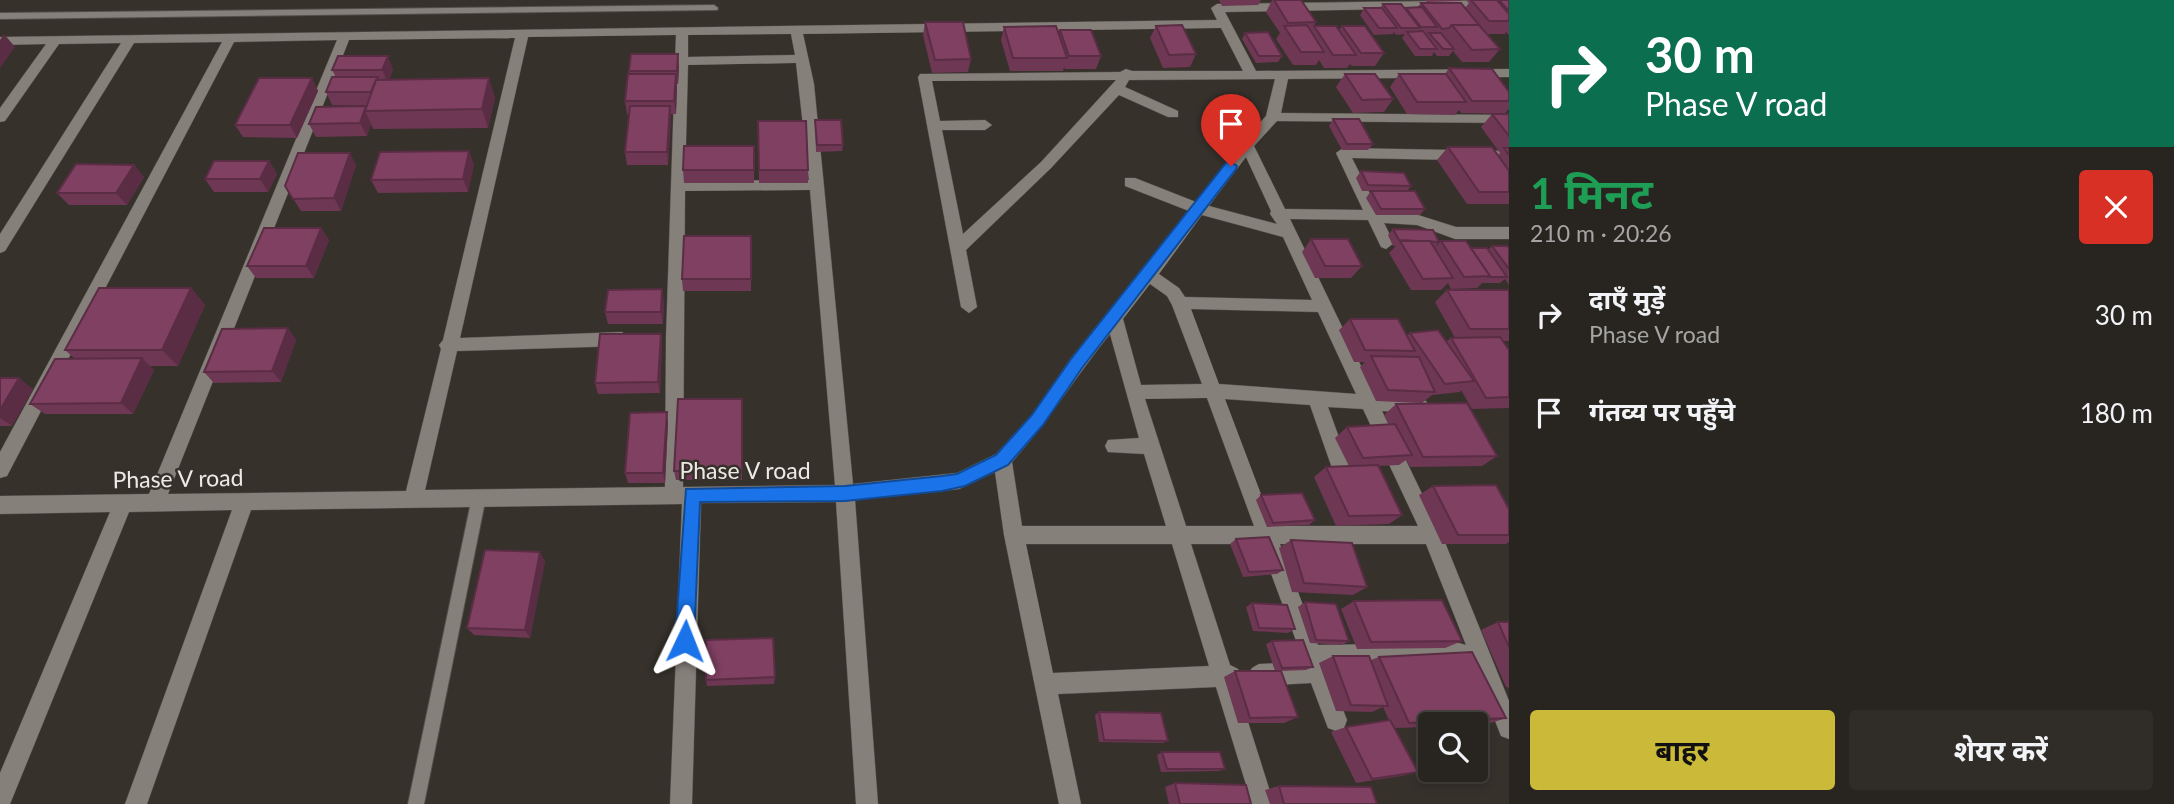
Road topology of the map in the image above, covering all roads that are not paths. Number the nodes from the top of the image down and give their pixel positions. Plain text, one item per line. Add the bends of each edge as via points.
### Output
1 (1509, 3) edge
2 (1215, 4) edge
3 (714, 8) dead end
4 (0, 16) edge
5 (1225, 24) junction
6 (682, 30) junction
7 (796, 30) junction
8 (523, 33) junction
9 (345, 35) junction
10 (232, 36) junction
11 (131, 38) junction
12 (55, 40) junction
13 (0, 41) edge
14 (801, 59) junction
15 (681, 61) junction
16 (1251, 73) junction
17 (1283, 73) junction
18 (1509, 73) edge
19 (1126, 74) junction
20 (1117, 89) junction
21 (1173, 114) dead end
22 (1273, 117) junction
23 (0, 118) edge
24 (1509, 119) edge
25 (985, 125) dead end
26 (935, 126) junction
27 (1247, 145) junction
28 (1509, 156) edge
29 (1130, 182) dead end
30 (816, 185) junction
31 (678, 186) junction
32 (1200, 209) junction
33 (1277, 214) junction
34 (1373, 216) junction
35 (1286, 232) junction
36 (1509, 233) edge
37 (1386, 243) dead end
38 (0, 247) edge
39 (959, 247) junction
40 (1149, 275) junction
41 (1180, 303) junction
42 (1321, 306) junction
43 (969, 307) dead end
44 (1114, 317) junction
45 (634, 338) edge
46 (447, 345) junction
47 (1211, 391) junction
48 (1134, 393) junction
49 (1317, 399) junction
50 (1370, 402) junction
51 (1434, 407) edge
52 (1114, 446) dead end
53 (1151, 446) junction
54 (1002, 460) junction
55 (1341, 468) edge
56 (0, 470) edge
57 (845, 493) junction
58 (683, 495) junction
59 (478, 497) junction
60 (414, 498) junction
61 (244, 501) junction
62 (123, 503) junction
63 (155, 503) junction
64 (0, 505) edge
65 (1014, 535) junction
66 (1178, 535) junction
67 (1266, 535) junction
68 (1432, 535) junction
69 (1479, 653) junction
70 (1315, 664) junction
71 (1222, 676) junction
72 (1045, 684) junction
73 (1336, 720) dead end
74 (1509, 728) edge
75 (0, 800) edge
76 (136, 804) edge
77 (416, 804) edge
78 (681, 804) edge
79 (867, 804) edge
80 (1070, 804) edge
81 (1264, 804) edge

1 - 2 street
2 - 5 street
3 - 4 lane
5 - 7 street
5 - 16 street
6 - 7 street
6 - 8 street
6 - 15 street
7 - 14 street
8 - 9 street
8 - 46 street
9 - 10 street
9 - 63 street
10 - 11 street
10 - 56 street
11 - 12 street
11 - 38 street
12 - 13 street
12 - 23 street
14 - 15 street
14 - 30 street
15 - 31 street
16 - 17 street
16 - 19 street
17 - 18 street
17 - 22 street
19 - 20 street
19 - 26 street via 925,77
20 - 21 street
20 - 39 street via 1046,165
22 - 24 street
22 - 27 street, Phase V road
25 - 26 street
26 - 39 street
27 - 32 street, Phase V road
27 - 33 street
28 - 34 street via 1344,152 1342,157
29 - 32 street
30 - 31 street
30 - 57 street
31 - 58 street via 667,337
32 - 35 street
32 - 40 street, Phase V road
33 - 34 street
33 - 35 street
34 - 36 street via 1418,220 1455,233
34 - 37 street
35 - 42 street
39 - 43 street
40 - 41 street
40 - 44 street, Phase V road
41 - 42 street
41 - 47 street
42 - 50 street
44 - 48 street
44 - 54 street, Phase V road via 1038,420
45 - 46 street
46 - 60 street
47 - 48 street
47 - 49 street
47 - 67 street
48 - 53 street
49 - 50 street
49 - 55 street
50 - 51 street
50 - 68 street
52 - 53 street
53 - 66 street
54 - 57 street, Phase V road via 959,481
54 - 65 street
57 - 58 street, Phase V road
57 - 79 street
58 - 59 street, Phase V road
58 - 78 street
59 - 60 street, Phase V road
59 - 77 lane
60 - 61 street, Phase V road
61 - 63 street, Phase V road
61 - 76 street
62 - 63 street, Phase V road
62 - 64 street, Phase V road
62 - 75 street
65 - 66 street
65 - 72 street
66 - 67 street
66 - 71 street
67 - 68 street
67 - 70 street
68 - 69 street
69 - 70 street
69 - 74 street
70 - 71 street
70 - 73 street
71 - 72 street
71 - 81 street
72 - 80 street

